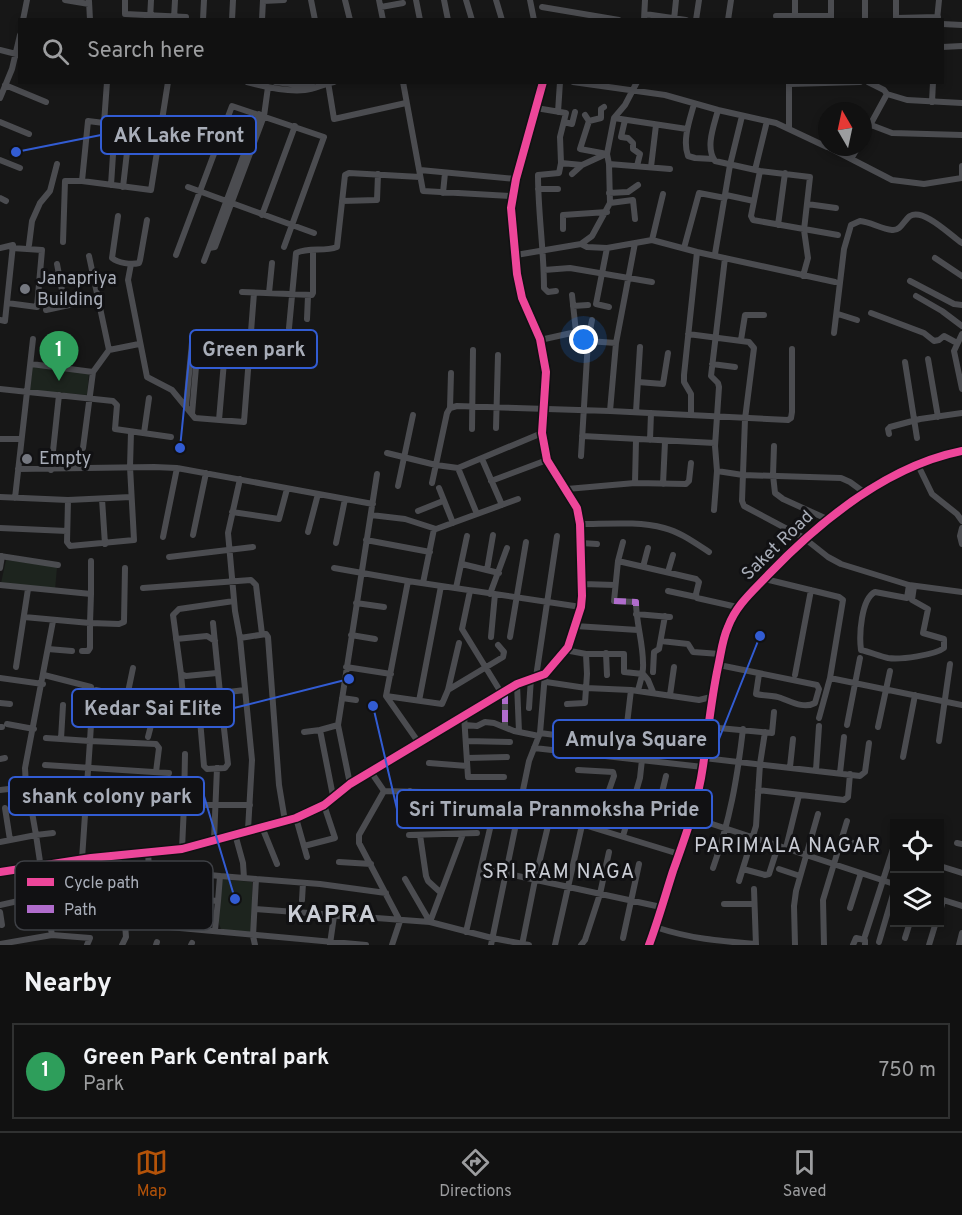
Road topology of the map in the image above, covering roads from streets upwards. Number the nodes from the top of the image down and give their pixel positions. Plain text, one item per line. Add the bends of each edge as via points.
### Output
1 (27, 0) edge
2 (65, 0) edge
3 (125, 0) edge
4 (150, 0) edge
5 (175, 0) edge
6 (204, 0) edge
7 (233, 0) edge
8 (263, 0) edge
9 (284, 0) edge
10 (311, 0) edge
11 (345, 0) edge
12 (416, 0) edge
13 (444, 0) edge
14 (466, 0) edge
15 (496, 0) edge
16 (530, 0) edge
17 (645, 0) edge
18 (676, 0) edge
19 (699, 0) edge
20 (731, 0) edge
21 (795, 0) edge
22 (831, 0) edge
23 (865, 0) edge
24 (896, 0) edge
25 (939, 0) edge
26 (89, 2) edge
27 (403, 3) dead end
28 (380, 4) edge
29 (542, 7) dead end
30 (644, 16) edge
31 (776, 16) dead end
32 (795, 16) junction
33 (124, 17) edge
34 (150, 17) edge
35 (186, 17) dead end
36 (23, 18) edge
37 (90, 18) edge
38 (174, 18) edge
39 (203, 18) edge
40 (232, 18) edge
41 (262, 18) edge
42 (315, 18) edge
43 (350, 18) edge
44 (420, 18) edge
45 (448, 18) edge
46 (471, 18) edge
47 (501, 18) edge
48 (534, 18) edge
49 (607, 18) edge
50 (665, 18) edge
51 (675, 18) edge
52 (696, 18) edge
53 (728, 18) edge
54 (831, 18) edge
55 (865, 18) edge
56 (896, 18) edge
57 (937, 18) edge
58 (944, 24) edge
59 (962, 26) edge
60 (962, 46) edge
61 (944, 47) edge
62 (0, 51) edge
63 (17, 54) edge
64 (107, 84) edge
65 (168, 84) edge
66 (256, 84) edge
67 (291, 84) edge
68 (326, 84) edge
69 (330, 84) edge
70 (403, 84) edge
71 (542, 84) edge
72 (560, 84) edge
73 (586, 84) edge
74 (636, 84) edge
75 (789, 84) edge
76 (872, 84) edge
77 (933, 84) edge
78 (5, 85) junction
79 (268, 87) junction
80 (314, 87) junction
81 (632, 91) junction
82 (887, 94) junction
83 (0, 98) edge
84 (46, 102) dead end
85 (932, 102) junction
86 (406, 103) junction
87 (962, 103) edge
88 (694, 104) junction
89 (604, 107) dead end
90 (536, 108) junction
91 (718, 110) junction
92 (558, 112) junction
93 (575, 112) dead end
94 (261, 115) junction
95 (742, 116) junction
96 (614, 118) junction
97 (625, 120) junction
98 (767, 121) junction
99 (0, 122) edge
100 (564, 122) junction
101 (104, 123) junction
102 (872, 123) edge
103 (115, 124) junction
104 (656, 125) junction
105 (872, 125) edge
106 (130, 126) junction
107 (295, 126) junction
108 (687, 129) junction
109 (789, 129) junction
110 (162, 130) junction
111 (29, 134) dead end
112 (962, 135) edge
113 (818, 143) edge
114 (607, 154) junction
115 (845, 156) edge
116 (853, 156) edge
117 (713, 159) junction
118 (851, 159) junction
119 (0, 160) edge
120 (561, 163) junction
121 (57, 164) dead end
122 (609, 164) junction
123 (582, 165) junction
124 (730, 165) junction
125 (637, 166) junction
126 (962, 166) edge
127 (651, 167) junction
128 (20, 168) dead end
129 (670, 169) dead end
130 (757, 171) junction
131 (445, 173) junction
132 (785, 173) junction
133 (378, 174) junction
134 (420, 174) junction
135 (572, 174) dead end
136 (962, 178) edge
137 (516, 179) junction
138 (82, 181) junction
139 (111, 185) junction
140 (638, 185) dead end
141 (123, 187) junction
142 (188, 187) dead end
143 (538, 189) junction
144 (558, 189) dead end
145 (199, 191) junction
146 (443, 193) junction
147 (609, 193) junction
148 (663, 194) dead end
149 (512, 196) junction
150 (725, 196) junction
151 (342, 201) junction
152 (754, 201) junction
153 (229, 202) junction
154 (610, 203) junction
155 (807, 204) junction
156 (836, 208) dead end
157 (607, 212) junction
158 (262, 214) junction
159 (118, 216) dead end
160 (635, 219) dead end
161 (147, 220) dead end
162 (778, 225) junction
163 (292, 226) junction
164 (563, 229) dead end
165 (804, 230) junction
166 (314, 233) dead end
167 (838, 235) dead end
168 (652, 240) junction
169 (63, 242) dead end
170 (635, 243) junction
171 (962, 243) edge
172 (581, 244) junction
173 (29, 245) dead end
174 (284, 247) dead end
175 (0, 248) edge
176 (12, 248) junction
177 (607, 248) junction
178 (684, 248) junction
179 (544, 249) junction
180 (314, 251) junction
181 (697, 252) junction
182 (714, 254) junction
183 (176, 255) dead end
184 (516, 255) junction
185 (89, 256) dead end
186 (725, 258) junction
187 (935, 258) dead end
188 (204, 261) dead end
189 (272, 263) dead end
190 (57, 264) dead end
191 (131, 264) junction
192 (544, 270) junction
193 (601, 274) junction
194 (803, 276) junction
195 (962, 276) edge
196 (629, 278) junction
197 (910, 281) dead end
198 (652, 282) dead end
199 (835, 282) dead end
200 (556, 291) dead end
201 (242, 292) dead end
202 (254, 292) junction
203 (270, 293) junction
204 (293, 294) junction
205 (572, 295) dead end
206 (308, 296) junction
207 (916, 296) dead end
208 (97, 299) junction
209 (7, 303) junction
210 (588, 305) dead end
211 (962, 305) edge
212 (65, 306) junction
213 (573, 306) junction
214 (609, 307) dead end
215 (46, 310) dead end
216 (871, 313) dead end
217 (838, 314) junction
218 (764, 315) dead end
219 (307, 319) dead end
220 (0, 320) edge
221 (592, 320) dead end
222 (857, 320) dead end
223 (962, 326) edge
224 (289, 328) dead end
225 (834, 333) dead end
226 (688, 334) junction
227 (962, 334) edge
228 (540, 338) junction
229 (715, 338) junction
230 (33, 339) dead end
231 (741, 340) junction
232 (588, 341) junction
233 (195, 343) dead end
234 (616, 343) junction
235 (957, 343) junction
236 (139, 344) junction
237 (640, 347) dead end
238 (792, 349) dead end
239 (109, 350) junction
240 (225, 350) dead end
241 (473, 350) dead end
242 (668, 353) dead end
243 (498, 355) dead end
244 (194, 358) junction
245 (927, 359) dead end
246 (905, 362) dead end
247 (31, 364) junction
248 (712, 364) junction
249 (735, 367) dead end
250 (94, 370) junction
251 (451, 374) dead end
252 (638, 382) junction
253 (0, 389) edge
254 (962, 389) edge
255 (28, 391) junction
256 (59, 395) junction
257 (89, 398) junction
258 (149, 398) dead end
259 (186, 407) junction
260 (472, 407) junction
261 (450, 408) junction
262 (497, 408) junction
263 (544, 410) junction
264 (584, 410) junction
265 (610, 411) junction
266 (636, 412) junction
267 (651, 413) junction
268 (962, 413) edge
269 (192, 414) junction
270 (413, 415) dead end
271 (691, 415) junction
272 (717, 416) junction
273 (938, 417) junction
274 (746, 419) junction
275 (219, 420) junction
276 (914, 420) junction
277 (496, 428) dead end
278 (472, 429) dead end
279 (131, 432) junction
280 (144, 433) junction
281 (542, 433) junction
282 (889, 434) dead end
283 (582, 436) junction
284 (171, 437) dead end
285 (917, 438) dead end
286 (0, 439) edge
287 (21, 439) junction
288 (636, 440) junction
289 (650, 440) junction
290 (665, 442) junction
291 (716, 443) junction
292 (774, 446) dead end
293 (83, 448) dead end
294 (962, 451) edge
295 (387, 453) dead end
296 (581, 456) dead end
297 (405, 457) junction
298 (482, 459) junction
299 (548, 460) junction
300 (917, 463) junction
301 (691, 464) dead end
302 (436, 465) junction
303 (130, 467) junction
304 (177, 468) junction
305 (458, 468) junction
306 (18, 469) junction
307 (51, 470) junction
308 (717, 471) junction
309 (206, 473) junction
310 (377, 474) dead end
311 (743, 475) junction
312 (773, 476) junction
313 (240, 479) junction
314 (491, 481) junction
315 (432, 483) dead end
316 (635, 483) junction
317 (663, 484) junction
318 (398, 486) dead end
319 (440, 488) dead end
320 (287, 489) junction
321 (568, 490) junction
322 (318, 494) junction
323 (865, 494) junction
324 (0, 497) edge
325 (131, 497) junction
326 (15, 498) junction
327 (102, 499) junction
328 (345, 499) junction
329 (518, 499) dead end
330 (68, 501) junction
331 (443, 501) junction
332 (373, 504) junction
333 (502, 505) junction
334 (714, 510) dead end
335 (418, 511) dead end
336 (232, 512) junction
337 (477, 514) junction
338 (371, 515) junction
339 (961, 517) edge
340 (827, 519) junction
341 (453, 524) junction
342 (580, 524) junction
343 (0, 528) edge
344 (436, 528) junction
345 (962, 528) edge
346 (67, 531) junction
347 (308, 532) dead end
348 (194, 535) dead end
349 (493, 535) dead end
350 (467, 536) dead end
351 (557, 536) dead end
352 (961, 536) edge
353 (163, 537) dead end
354 (804, 538) junction
355 (366, 540) junction
356 (526, 542) dead end
357 (623, 542) dead end
358 (336, 543) dead end
359 (581, 543) junction
360 (105, 544) junction
361 (597, 544) dead end
362 (962, 544) edge
363 (253, 547) dead end
364 (507, 548) dead end
365 (648, 548) dead end
366 (229, 550) junction
367 (430, 552) junction
368 (709, 552) dead end
369 (673, 555) dead end
370 (1, 556) edge
371 (169, 557) dead end
372 (91, 561) dead end
373 (618, 561) junction
374 (462, 564) junction
375 (58, 565) dead end
376 (643, 567) junction
377 (0, 568) edge
378 (125, 568) dead end
379 (334, 568) dead end
380 (487, 570) junction
381 (668, 572) junction
382 (361, 573) junction
383 (499, 573) junction
384 (765, 579) junction
385 (232, 580) junction
386 (408, 581) junction
387 (423, 583) junction
388 (583, 584) junction
389 (0, 585) edge
390 (615, 585) junction
391 (441, 586) junction
392 (911, 586) junction
393 (143, 588) dead end
394 (456, 588) junction
395 (28, 589) junction
396 (811, 590) junction
397 (470, 591) junction
398 (668, 591) dead end
399 (962, 592) edge
400 (92, 594) junction
401 (493, 594) junction
402 (518, 596) junction
403 (696, 597) junction
404 (909, 599) junction
405 (234, 601) junction
406 (546, 602) junction
407 (356, 603) junction
408 (384, 607) dead end
409 (581, 607) junction
410 (737, 607) junction
411 (636, 614) junction
412 (24, 617) junction
413 (53, 621) junction
414 (90, 623) junction
415 (213, 623) dead end
416 (575, 626) junction
417 (638, 630) junction
418 (262, 634) junction
419 (351, 635) junction
420 (491, 637) dead end
421 (240, 638) junction
422 (510, 638) dead end
423 (176, 639) junction
424 (375, 639) dead end
425 (215, 641) junction
426 (661, 641) junction
427 (459, 643) dead end
428 (498, 645) dead end
429 (48, 649) junction
430 (565, 650) junction
431 (72, 651) dead end
432 (82, 651) dead end
433 (606, 653) junction
434 (586, 654) junction
435 (720, 654) junction
436 (860, 658) dead end
437 (950, 664) dead end
438 (719, 665) junction
439 (16, 667) dead end
440 (346, 667) junction
441 (674, 667) dead end
442 (132, 668) dead end
443 (486, 668) junction
444 (890, 670) dead end
445 (653, 672) dead end
446 (217, 673) junction
447 (182, 674) junction
448 (391, 674) junction
449 (545, 674) junction
450 (643, 674) junction
451 (759, 674) junction
452 (44, 675) junction
453 (607, 675) dead end
454 (795, 675) dead end
455 (0, 678) edge
456 (533, 678) junction
457 (830, 678) junction
458 (546, 682) junction
459 (856, 683) junction
460 (43, 684) junction
461 (518, 684) junction
462 (91, 687) dead end
463 (586, 688) junction
464 (886, 689) junction
465 (245, 690) junction
466 (448, 690) junction
467 (635, 690) junction
468 (653, 692) junction
469 (220, 693) junction
470 (503, 693) junction
471 (915, 695) junction
472 (386, 696) junction
473 (670, 696) junction
474 (127, 697) junction
475 (342, 698) junction
476 (356, 700) dead end
477 (699, 700) junction
478 (418, 701) junction
479 (945, 701) junction
480 (711, 702) junction
481 (0, 703) edge
482 (10, 704) dead end
483 (567, 704) dead end
484 (63, 705) dead end
485 (962, 705) edge
486 (529, 708) dead end
487 (774, 712) dead end
488 (464, 715) junction
489 (819, 718) dead end
490 (122, 721) dead end
491 (589, 723) dead end
492 (627, 724) dead end
493 (338, 725) junction
494 (465, 725) junction
495 (847, 725) dead end
496 (3, 726) edge
497 (819, 726) dead end
498 (708, 727) junction
499 (505, 728) junction
500 (879, 728) dead end
501 (34, 729) junction
502 (742, 729) junction
503 (320, 730) junction
504 (304, 732) dead end
505 (519, 732) junction
506 (645, 732) dead end
507 (765, 732) junction
508 (539, 734) junction
509 (148, 737) dead end
510 (844, 737) dead end
511 (46, 738) dead end
512 (62, 739) junction
513 (580, 739) junction
514 (793, 739) dead end
515 (90, 741) junction
516 (466, 741) junction
517 (939, 741) dead end
518 (510, 742) dead end
519 (609, 742) junction
520 (419, 743) junction
521 (869, 743) dead end
522 (644, 746) junction
523 (534, 748) junction
524 (661, 749) dead end
525 (185, 754) dead end
526 (578, 754) junction
527 (507, 757) dead end
528 (903, 757) dead end
529 (467, 758) junction
530 (704, 758) junction
531 (643, 761) junction
532 (739, 761) junction
533 (429, 763) dead end
534 (760, 764) junction
535 (45, 765) dead end
536 (467, 766) junction
537 (703, 767) junction
538 (790, 767) junction
539 (88, 768) junction
540 (218, 768) junction
541 (578, 770) dead end
542 (816, 770) junction
543 (156, 772) junction
544 (169, 772) dead end
545 (371, 772) junction
546 (840, 772) junction
547 (850, 774) junction
548 (666, 776) dead end
549 (468, 777) junction
550 (504, 777) dead end
551 (350, 784) junction
552 (43, 785) dead end
553 (26, 786) junction
554 (0, 790) edge
555 (758, 790) junction
556 (384, 791) junction
557 (410, 791) junction
558 (436, 792) junction
559 (466, 792) junction
560 (799, 795) junction
561 (333, 796) junction
562 (607, 796) junction
563 (87, 798) junction
564 (66, 800) dead end
565 (184, 805) junction
566 (216, 805) junction
567 (250, 805) junction
568 (324, 805) junction
569 (633, 805) junction
570 (5, 808) dead end
571 (584, 813) junction
572 (657, 813) junction
573 (818, 814) dead end
574 (437, 817) dead end
575 (296, 818) junction
576 (465, 819) dead end
577 (411, 820) dead end
578 (690, 820) junction
579 (285, 821) junction
580 (847, 821) dead end
581 (581, 824) junction
582 (262, 827) junction
583 (727, 829) junction
584 (248, 830) junction
585 (53, 833) dead end
586 (477, 833) dead end
587 (235, 834) junction
588 (463, 834) junction
589 (36, 835) junction
590 (409, 835) dead end
591 (420, 835) junction
592 (624, 836) junction
593 (753, 838) junction
594 (841, 839) junction
595 (10, 840) junction
596 (214, 840) junction
597 (0, 842) edge
598 (304, 846) junction
599 (782, 847) junction
600 (182, 849) junction
601 (874, 850) dead end
602 (148, 852) junction
603 (609, 852) dead end
604 (679, 854) junction
605 (119, 855) junction
606 (806, 855) junction
607 (307, 857) dead end
608 (890, 858) edge
609 (82, 859) junction
610 (40, 861) edge
611 (70, 861) edge
612 (119, 861) edge
613 (149, 861) edge
614 (339, 862) dead end
615 (278, 864) dead end
616 (371, 864) junction
617 (639, 864) dead end
618 (833, 864) junction
619 (482, 868) junction
620 (713, 868) dead end
621 (944, 868) edge
622 (743, 869) junction
623 (779, 869) dead end
624 (15, 870) edge
625 (0, 872) edge
626 (506, 873) junction
627 (861, 873) junction
628 (962, 873) edge
629 (213, 875) edge
630 (220, 876) junction
631 (800, 876) junction
632 (244, 878) junction
633 (256, 879) junction
634 (405, 879) dead end
635 (535, 880) junction
636 (883, 880) junction
637 (739, 881) dead end
638 (303, 883) junction
639 (890, 883) edge
640 (568, 887) junction
641 (754, 889) dead end
642 (440, 892) junction
643 (386, 893) junction
644 (600, 894) junction
645 (302, 900) dead end
646 (944, 900) edge
647 (213, 901) edge
648 (218, 901) junction
649 (630, 901) junction
650 (15, 902) edge
651 (724, 904) dead end
652 (754, 904) junction
653 (0, 905) edge
654 (890, 905) edge
655 (962, 906) edge
656 (661, 907) junction
657 (850, 908) dead end
658 (255, 909) junction
659 (0, 912) edge
660 (334, 916) junction
661 (400, 921) junction
662 (430, 922) junction
663 (2, 925) dead end
664 (655, 927) junction
665 (908, 927) edge
666 (934, 927) edge
667 (51, 930) edge
668 (125, 930) edge
669 (215, 930) joint
670 (466, 932) junction
671 (962, 933) edge
672 (52, 935) junction
673 (253, 936) junction
674 (865, 936) dead end
675 (623, 938) dead end
676 (905, 938) dead end
677 (492, 942) edge
678 (330, 943) edge
679 (708, 943) edge
680 (879, 943) edge
681 (0, 944) edge
682 (525, 944) edge
683 (756, 944) edge
684 (87, 945) edge
685 (122, 945) edge
686 (255, 945) edge
687 (366, 945) edge
688 (392, 945) edge
689 (555, 945) edge
690 (581, 945) edge
691 (649, 945) edge
692 (795, 945) edge
693 (824, 945) edge
694 (853, 945) edge
695 (867, 945) edge
696 (929, 945) edge
697 (959, 945) edge

1 - 36 street
2 - 26 street
3 - 33 street
4 - 34 street
5 - 38 street
6 - 39 street
7 - 40 street
8 - 9 street
8 - 41 street
10 - 42 street
11 - 43 street
12 - 44 street
13 - 45 street
14 - 46 street
15 - 47 street
16 - 48 street
17 - 30 street
18 - 51 street
19 - 52 street
20 - 53 street
21 - 32 street
22 - 54 street
23 - 55 street
24 - 56 street
25 - 57 street
26 - 37 street
27 - 28 street
29 - 49 street
30 - 50 street
31 - 32 street
32 - 54 street
33 - 34 street
34 - 38 street
35 - 38 street
58 - 59 street
60 - 61 street
62 - 63 street
63 - 78 street
64 - 101 street
65 - 110 street
66 - 79 street
67 - 80 street
68 - 80 street
69 - 86 street via 334,119
70 - 86 street
71 - 90 street
72 - 92 street
73 - 81 street
74 - 81 street
75 - 109 street
76 - 82 street
77 - 85 street
78 - 83 street
78 - 84 street
79 - 80 street
79 - 94 street
81 - 88 street
81 - 96 street
82 - 85 street
82 - 102 street
85 - 87 street
86 - 134 street
88 - 91 street
88 - 108 street
89 - 114 street via 601,118 587,118 580,149
90 - 92 street
90 - 137 street
91 - 95 street
91 - 117 street via 710,146
92 - 100 street via 566,113
93 - 100 street via 572,124
94 - 107 street
94 - 145 street via 230,108
94 - 153 street
95 - 98 street
95 - 124 street
96 - 97 street
96 - 114 street
97 - 104 street
97 - 125 street via 621,137 628,138 640,154
98 - 109 street
98 - 130 street
99 - 111 street
100 - 120 street
101 - 103 street
101 - 138 street via 88,121
103 - 106 street
103 - 139 street
104 - 108 street
104 - 127 street
105 - 112 street via 899,134
106 - 110 street
106 - 141 street
107 - 158 street
107 - 163 street via 321,135 324,140
108 - 117 street via 688,156
109 - 113 street
110 - 141 street via 152,190
114 - 122 street
114 - 123 street
115 - 118 street
116 - 118 street
117 - 124 street
118 - 136 street via 901,182 924,184
119 - 128 street
120 - 123 street
120 - 143 street via 559,173 538,175
121 - 173 street via 50,191 32,221
122 - 125 street
122 - 147 street
123 - 135 street
124 - 130 street
124 - 150 street
125 - 127 street
126 - 136 street
127 - 129 street
130 - 132 street
130 - 152 street
131 - 134 street
131 - 137 street
131 - 146 street
132 - 155 street via 810,177
132 - 162 street
133 - 134 street
133 - 151 street via 345,175
133 - 151 street via 377,200
134 - 146 street via 423,191
137 - 149 street
138 - 139 street
138 - 169 street via 65,181
139 - 141 street
140 - 147 street via 628,192
142 - 145 street
143 - 144 street
143 - 179 street
145 - 153 street
145 - 183 street
146 - 149 street
147 - 154 street
148 - 168 street
149 - 184 street
150 - 152 street
150 - 178 street via 703,192 697,196
150 - 182 street
151 - 180 street via 337,247
152 - 162 street via 753,220
153 - 158 street
153 - 188 street
154 - 157 street
154 - 160 street via 633,201
155 - 156 street
155 - 165 street
157 - 164 street via 563,215
157 - 172 street via 592,236
158 - 163 street
159 - 191 street via 112,258
161 - 191 street via 140,260
162 - 165 street
163 - 166 street
163 - 174 street
165 - 167 street
165 - 194 street via 808,258
168 - 170 street
168 - 178 street
170 - 177 street
170 - 196 street
171 - 217 street via 935,221 916,215 894,230 856,222 851,225 844,249
172 - 177 street
172 - 179 street
175 - 176 street via 13,245
176 - 209 street
176 - 209 street via 42,250 37,307
177 - 193 street
178 - 181 street
179 - 184 street
179 - 192 street
180 - 204 street via 296,253
180 - 206 street via 314,293
181 - 182 street
181 - 226 street
182 - 186 street
184 - 228 street via 522,298
185 - 208 street
186 - 194 street
186 - 229 street
187 - 195 street
189 - 203 street
190 - 212 street
191 - 236 street via 128,280
192 - 193 street via 570,268
192 - 200 street via 545,291
193 - 196 street
193 - 214 street via 596,304
194 - 199 street
196 - 198 street
196 - 234 street
197 - 211 street
201 - 202 street
202 - 203 street
202 - 275 street via 244,422
203 - 204 street
204 - 206 street
204 - 224 street
205 - 213 street
206 - 219 street
207 - 223 street
208 - 212 street
208 - 239 street
209 - 220 street via 5,321
210 - 213 street
212 - 215 street
213 - 228 street via 576,332
216 - 235 street via 924,333 934,341 944,336
217 - 222 street
217 - 225 street
218 - 231 street via 745,315
221 - 232 street
226 - 229 street
226 - 271 street via 684,382 691,394
227 - 235 street
228 - 263 street via 546,372
229 - 231 street
229 - 248 street
230 - 247 street
231 - 274 street via 754,348
232 - 234 street
232 - 264 street
233 - 244 street
234 - 265 street
235 - 254 street via 954,351
236 - 239 street
236 - 259 street via 147,377 172,390
237 - 252 street
238 - 274 street via 791,417
239 - 250 street
240 - 275 street
241 - 260 street
242 - 252 street via 663,384
243 - 262 street
244 - 259 street
244 - 269 street
245 - 273 street
246 - 276 street
247 - 250 street
247 - 255 street
248 - 249 street
248 - 272 street via 711,376 719,387
250 - 257 street
251 - 261 street
252 - 266 street
253 - 255 street
255 - 256 street
255 - 287 street
256 - 257 street
256 - 307 street
257 - 279 street via 116,402 115,429
257 - 293 street
258 - 280 street
259 - 269 street
260 - 261 street
260 - 262 street
260 - 278 street
261 - 302 street
262 - 263 street
262 - 277 street
263 - 264 street
263 - 281 street
264 - 265 street
264 - 283 street
265 - 266 street
266 - 267 street
267 - 271 street
267 - 289 street
268 - 273 street
269 - 275 street via 195,418
270 - 297 street
271 - 272 street
272 - 274 street
272 - 291 street
273 - 276 street
274 - 311 street
276 - 282 street via 890,427
276 - 285 street
279 - 280 street
279 - 303 street
280 - 284 street
281 - 298 street
281 - 299 street
283 - 288 street
283 - 296 street
286 - 287 street
287 - 306 street
288 - 289 street
288 - 316 street
289 - 290 street
290 - 291 street
290 - 317 street
291 - 308 street
292 - 312 street
294 - 300 street, Saket Road
295 - 297 street
297 - 302 street
297 - 318 street
298 - 305 street
298 - 314 street
299 - 314 street
299 - 321 street
300 - 323 street, Saket Road
300 - 339 street via 932,494
301 - 317 street via 688,483
302 - 305 street
302 - 315 street
303 - 304 street
303 - 307 street
303 - 325 street
304 - 309 street
304 - 353 street
305 - 337 street
306 - 307 street
306 - 326 street
308 - 311 street
308 - 334 street
309 - 313 street
309 - 348 street
310 - 332 street
311 - 312 street
311 - 354 street via 744,506
312 - 323 street via 841,478
312 - 340 street via 778,496
313 - 320 street
313 - 336 street
314 - 333 street
316 - 317 street
316 - 321 street
319 - 331 street
320 - 322 street
320 - 336 street via 279,519
321 - 342 street
322 - 328 street
322 - 347 street
323 - 340 street, Saket Road
324 - 326 street
325 - 327 street
325 - 360 street via 134,540
326 - 330 street
327 - 330 street
327 - 360 street
328 - 332 street
328 - 358 street
329 - 333 street
330 - 346 street
331 - 335 street
331 - 341 street
332 - 338 street
333 - 337 street
336 - 366 street
337 - 341 street
338 - 344 street
338 - 355 street
340 - 354 street, Saket Road
341 - 344 street
342 - 359 street
342 - 368 street via 651,525 675,532
343 - 346 street
344 - 367 street
345 - 352 street
346 - 360 street via 70,546
349 - 380 street
350 - 374 street
351 - 406 street
352 - 362 street
354 - 384 street, Saket Road
354 - 392 street via 841,564
355 - 367 street
355 - 382 street
356 - 402 street
357 - 373 street
359 - 361 street
359 - 388 street
363 - 366 street
364 - 383 street
365 - 376 street
366 - 371 street
366 - 385 street
367 - 387 street
369 - 381 street
370 - 375 street
370 - 377 street
372 - 400 street
373 - 376 street
373 - 390 street
374 - 380 street
374 - 394 street
376 - 381 street
378 - 414 street via 123,622
379 - 382 street
380 - 383 street
381 - 403 street via 698,580
382 - 386 street
382 - 407 street
383 - 401 street
384 - 396 street
384 - 410 street, Saket Road
385 - 393 street
385 - 405 street
385 - 418 street via 254,582
386 - 387 street
386 - 448 street
387 - 391 street
388 - 390 street
388 - 409 street
389 - 395 street
390 - 411 street via 614,602 636,602
391 - 394 street
391 - 478 street
392 - 399 street
392 - 404 street
394 - 397 street
395 - 400 street
395 - 412 street
396 - 454 street
396 - 457 street via 843,600
397 - 401 street
397 - 443 street via 462,629
398 - 403 street
400 - 414 street
401 - 402 street
401 - 420 street
402 - 406 street
402 - 422 street
403 - 410 street
404 - 404 street via 928,609 923,633 944,639 944,648 915,657 895,658 861,650 864,607 872,593
405 - 421 street
405 - 423 street via 175,611
406 - 409 street
406 - 456 street
407 - 408 street
407 - 419 street
409 - 416 street
410 - 435 street, Saket Road
411 - 417 street
411 - 426 street via 668,616
412 - 413 street
412 - 439 street
413 - 414 street
413 - 429 street
414 - 432 street via 90,648
415 - 425 street
416 - 417 street
416 - 430 street
417 - 450 street
418 - 421 street
418 - 579 street via 268,638
419 - 424 street
419 - 440 street
421 - 465 street
423 - 425 street via 207,636
423 - 447 street
425 - 446 street
426 - 435 street via 688,644 693,652
426 - 445 street via 654,652
427 - 466 street
428 - 443 street via 503,657
429 - 431 street
429 - 452 street
430 - 434 street
430 - 449 street
433 - 434 street
433 - 450 street via 624,654 624,672
433 - 453 street
434 - 463 street
435 - 438 street, Saket Road
436 - 459 street
437 - 479 street
438 - 451 street
438 - 480 street, Saket Road
440 - 448 street
440 - 475 street
441 - 473 street
442 - 474 street
443 - 466 street
443 - 470 street
444 - 464 street
446 - 447 street
446 - 469 street
447 - 540 street via 184,707 199,708 205,768
448 - 472 street
449 - 456 street
449 - 458 street
450 - 467 street
450 - 468 street
451 - 451 street via 756,694 790,703 815,703 817,685
452 - 460 street
452 - 462 street
455 - 460 street
456 - 461 street
456 - 486 street
457 - 459 street
457 - 489 street
458 - 463 street
458 - 508 street
459 - 464 street
459 - 495 street
460 - 501 street
461 - 470 street
461 - 505 street
463 - 467 street
463 - 483 street via 585,703
464 - 471 street
464 - 500 street
465 - 469 street
465 - 567 street via 252,760
466 - 478 street via 442,704
467 - 468 street
467 - 492 street
468 - 473 street
469 - 540 street via 228,764
470 - 488 street
470 - 499 street
471 - 479 street
471 - 528 street
472 - 478 street
472 - 520 street
473 - 477 street
474 - 490 street
474 - 509 street via 156,704
474 - 515 street via 96,690
475 - 476 street
475 - 493 street
477 - 480 street
477 - 480 street
479 - 485 street
479 - 517 street
480 - 498 street, Saket Road
481 - 482 street
484 - 512 street
487 - 507 street via 772,733
488 - 494 street
488 - 520 street
491 - 519 street via 609,725
493 - 503 street
493 - 551 street
494 - 499 street via 485,722
494 - 516 street
496 - 501 street
497 - 542 street
498 - 502 street
498 - 530 street, Saket Road
499 - 505 street
501 - 553 street
502 - 507 street
502 - 532 street
503 - 504 street
503 - 561 street
505 - 508 street
506 - 522 street
507 - 534 street
508 - 513 street
508 - 523 street
510 - 546 street
511 - 512 street
512 - 515 street
513 - 519 street
513 - 526 street
514 - 538 street
515 - 539 street
515 - 543 street via 156,744
516 - 518 street
516 - 529 street
519 - 522 street
520 - 545 street
521 - 547 street via 864,774
522 - 524 street
522 - 531 street
523 - 526 street
523 - 626 street
525 - 565 street
526 - 531 street
527 - 529 street
529 - 536 street
530 - 532 street
530 - 537 street, Saket Road
531 - 537 street
531 - 569 street
532 - 534 street
532 - 583 street
533 - 536 street
534 - 538 street
534 - 555 street
535 - 539 street
536 - 549 street
537 - 578 street, Saket Road
538 - 542 street
539 - 543 street
539 - 563 street
540 - 566 street
541 - 562 street via 613,772
542 - 546 street
543 - 544 street
545 - 551 street
545 - 556 street
546 - 547 street
547 - 560 street via 847,800
548 - 572 street
549 - 550 street
549 - 559 street
551 - 561 street
552 - 553 street
553 - 554 street
555 - 560 street
555 - 593 street
556 - 557 street
556 - 616 street via 359,836 360,848
557 - 558 street
557 - 577 street
558 - 559 street
558 - 574 street
559 - 576 street
559 - 619 street via 495,793 499,797
560 - 599 street
561 - 568 street
562 - 569 street
562 - 571 street via 589,794
563 - 565 street
563 - 609 street
564 - 589 street via 30,803
565 - 566 street
565 - 600 street
566 - 567 street
566 - 596 street
567 - 584 street
568 - 575 street
568 - 598 street via 335,838
569 - 572 street
569 - 592 street
570 - 595 street
571 - 581 street
571 - 635 street via 553,805
572 - 578 street
573 - 606 street
575 - 579 street
575 - 598 street
578 - 583 street
578 - 604 street, Saket Road
579 - 582 street
580 - 594 street
581 - 592 street
581 - 640 street
582 - 584 street
582 - 615 street
583 - 593 street
583 - 620 street
584 - 587 street
585 - 589 street
586 - 588 street
587 - 596 street
587 - 632 street
588 - 591 street
588 - 642 street
589 - 595 street
589 - 610 street
590 - 591 street
591 - 642 street via 426,876
592 - 604 street
593 - 599 street
593 - 622 street
594 - 601 street
594 - 618 street
595 - 597 street
596 - 600 street
598 - 607 street
599 - 606 street
599 - 622 street via 769,874
600 - 602 street
602 - 605 street
602 - 613 street
603 - 644 street
604 - 656 street, Saket Road
605 - 609 street
605 - 612 street
606 - 618 street
606 - 631 street
608 - 636 street
609 - 611 street
614 - 616 street
616 - 643 street
617 - 649 street
618 - 627 street
618 - 693 street via 822,900
619 - 626 street
619 - 670 street
621 - 628 street
622 - 637 street
623 - 631 street
624 - 625 street
626 - 635 street
626 - 677 street
627 - 636 street
627 - 657 street
629 - 630 street
630 - 632 street
630 - 648 street
631 - 692 street via 794,906
632 - 633 street
633 - 638 street
633 - 658 street
634 - 662 street
635 - 640 street
635 - 682 street
636 - 639 street
636 - 674 street
638 - 643 street
638 - 645 street
640 - 644 street
640 - 689 street
641 - 652 street
642 - 662 street
643 - 661 street
644 - 649 street
644 - 690 street
646 - 655 street
647 - 648 street
648 - 669 street
649 - 656 street
649 - 675 street
650 - 653 street
651 - 652 street
652 - 683 street
654 - 680 street
656 - 664 street, Saket Road
658 - 660 street
658 - 673 street
659 - 663 street
660 - 661 street
660 - 678 street
661 - 662 street
661 - 688 street
662 - 670 street
664 - 679 street
664 - 691 street, Saket Road
665 - 676 street
666 - 696 street
667 - 672 street
668 - 685 street
669 - 673 street
670 - 677 street
671 - 697 street
672 - 681 street
672 - 684 street via 90,938
673 - 678 street
673 - 686 street
677 - 682 street
678 - 687 street
679 - 683 street
680 - 695 street
694 - 695 street via 856,938

